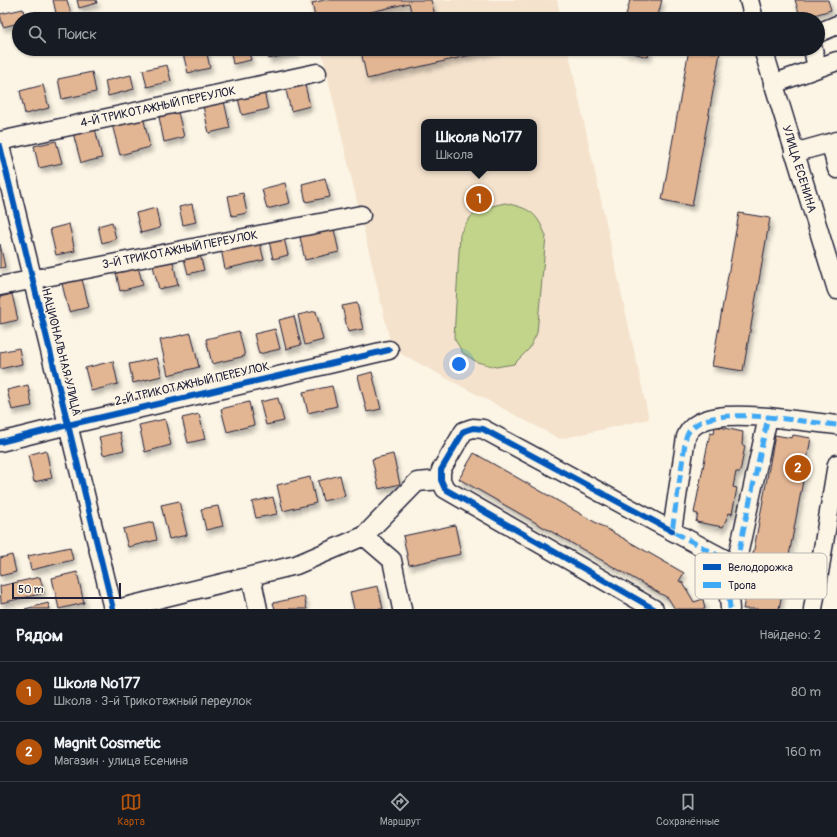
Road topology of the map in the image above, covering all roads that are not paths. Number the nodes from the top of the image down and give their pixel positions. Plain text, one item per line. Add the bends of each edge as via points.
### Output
1 (749, 0) edge
2 (752, 12) edge
3 (837, 25) edge
4 (825, 30) edge
5 (765, 56) edge
6 (814, 56) edge
7 (837, 61) edge
8 (817, 68) junction
9 (317, 73) dead end
10 (773, 84) junction
11 (0, 141) edge
12 (834, 142) edge
13 (0, 146) edge
14 (794, 153) junction
15 (837, 169) edge
16 (361, 215) dead end
17 (32, 279) junction
18 (0, 286) edge
19 (837, 290) edge
20 (389, 350) dead end
21 (768, 417) junction
22 (68, 425) junction
23 (837, 425) edge
24 (0, 442) edge
25 (837, 464) edge
26 (440, 480) junction
27 (672, 531) junction
28 (364, 536) junction
29 (712, 553) edge
30 (739, 553) edge
31 (822, 553) edge
32 (251, 576) junction
33 (729, 599) edge
34 (815, 599) edge
35 (113, 609) edge
36 (117, 609) edge
37 (258, 609) edge
38 (402, 609) edge
39 (654, 609) edge
40 (730, 609) edge
41 (813, 609) edge

1 - 2 street
3 - 4 street
5 - 10 street, УЛИЦА ЕСЕНИНА
6 - 8 street
7 - 8 street
8 - 10 street
9 - 11 street, 4-Й ТРИКОТАЖНЫЙ ПЕРЕУЛОК
10 - 14 street, УЛИЦА ЕСЕНИНА
12 - 14 street
12 - 15 street
13 - 17 street, НАЦИОНАЛЬНАЯ УЛИЦА
14 - 19 street, УЛИЦА ЕСЕНИНА
16 - 17 street, 3-Й ТРИКОТАЖНЫЙ ПЕРЕУЛОК
17 - 18 street, 3-Й ТРИКОТАЖНЫЙ ПЕРЕУЛОК
17 - 22 street, НАЦИОНАЛЬНАЯ УЛИЦА
20 - 22 street, 2-Й ТРИКОТАЖНЫЙ ПЕРЕУЛОК
21 - 23 street
21 - 27 street via 720,416 688,430
21 - 30 street
22 - 24 street, 2-Й ТРИКОТАЖНЫЙ ПЕРЕУЛОК
22 - 35 street, НАЦИОНАЛЬНАЯ УЛИЦА
25 - 31 street
26 - 27 street via 441,470 464,431 473,428 483,429
26 - 28 street via 417,482
26 - 39 street via 445,489
27 - 29 street
28 - 32 street via 296,565
28 - 38 street via 392,560
32 - 36 street
32 - 37 street
33 - 40 street
34 - 41 street

